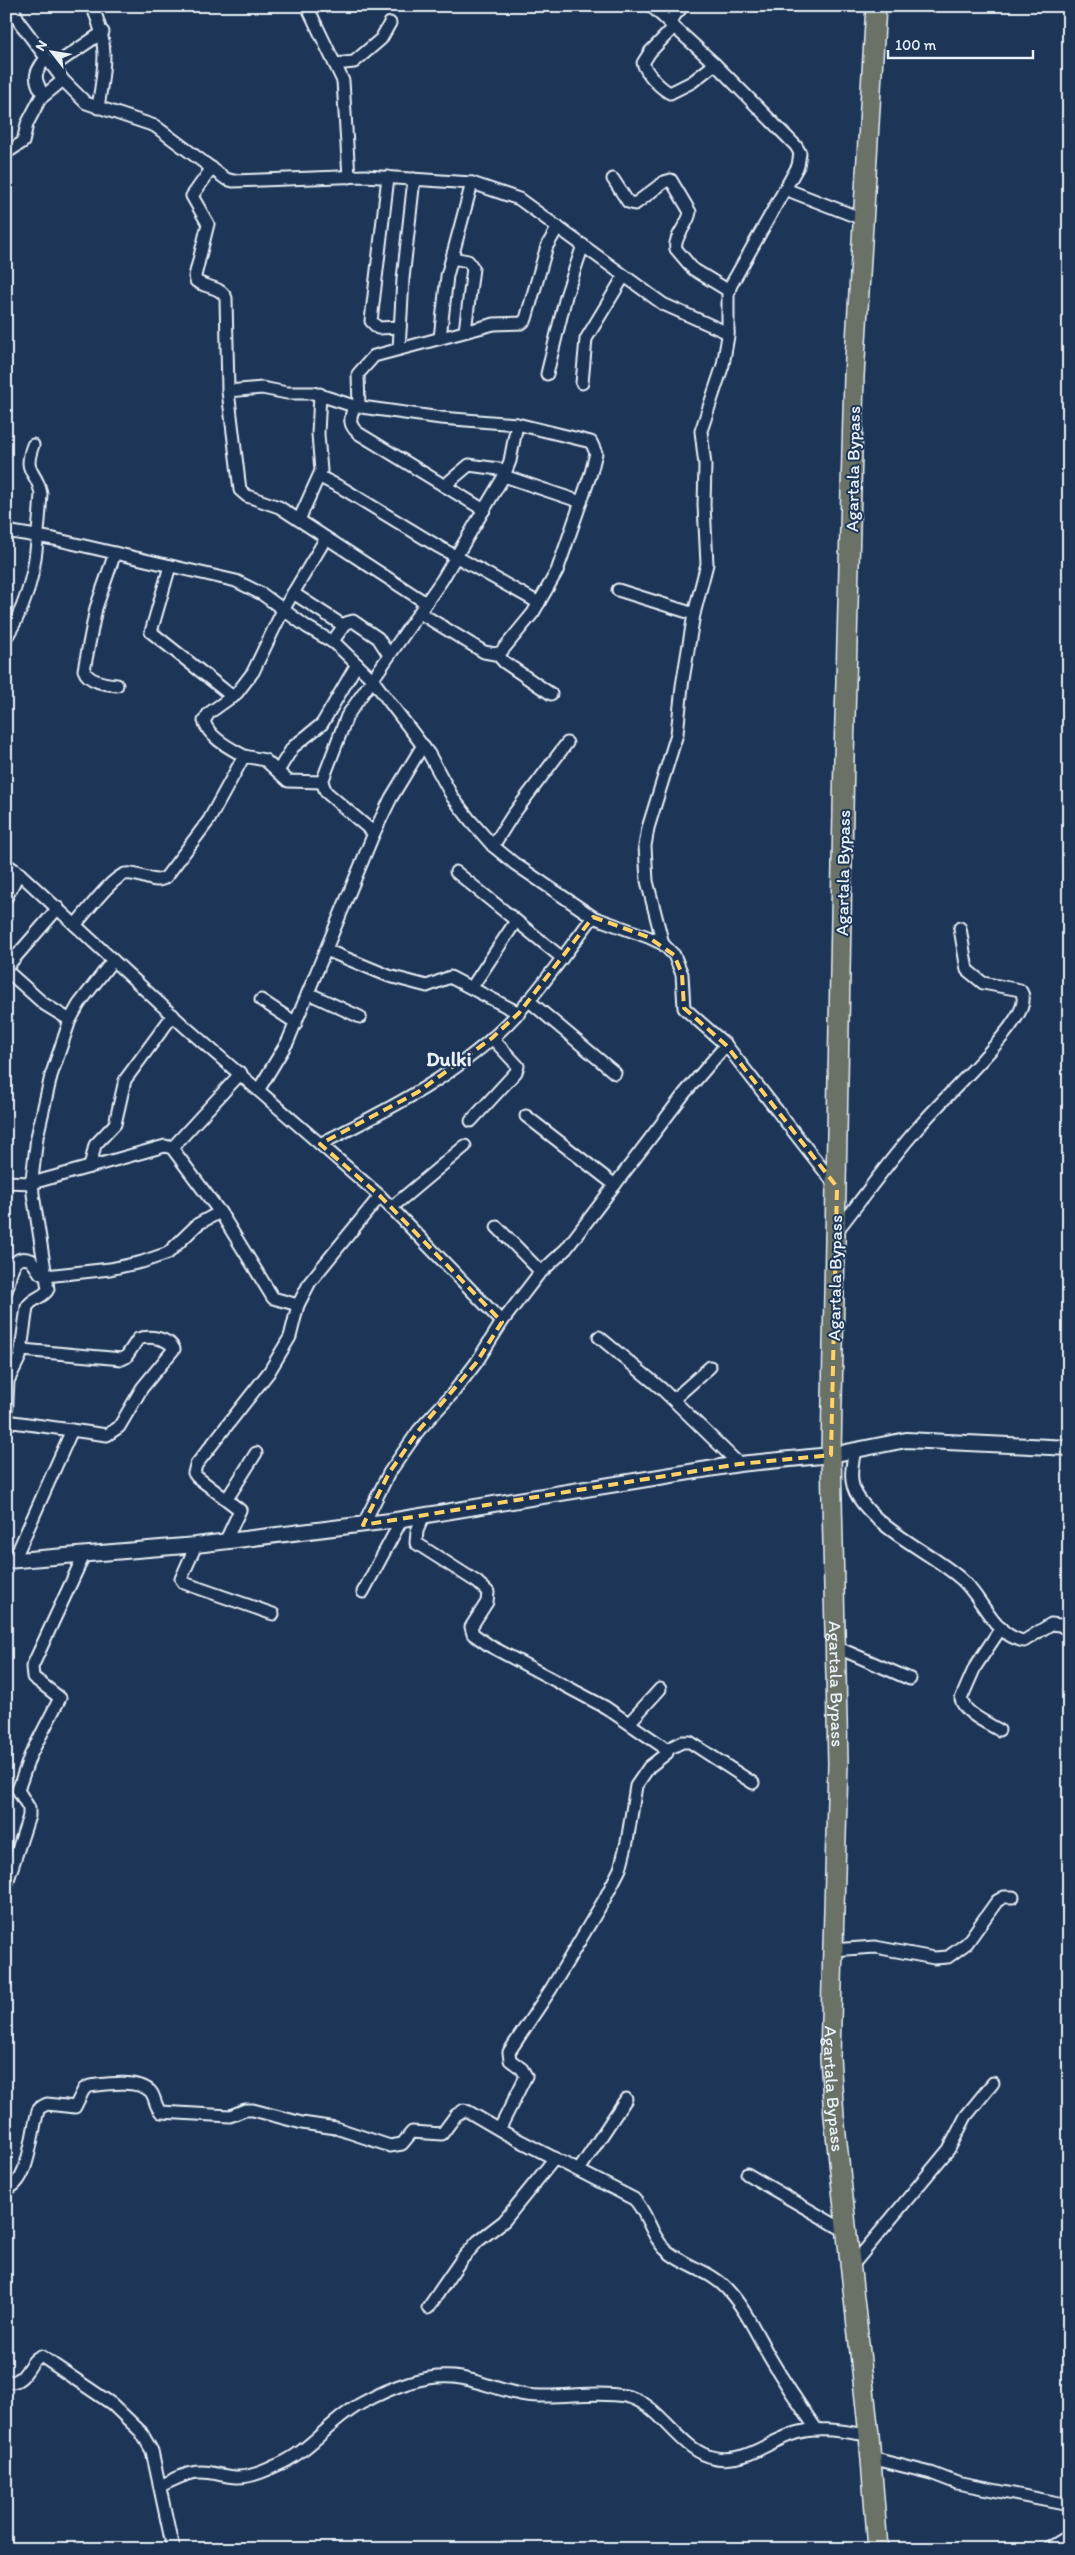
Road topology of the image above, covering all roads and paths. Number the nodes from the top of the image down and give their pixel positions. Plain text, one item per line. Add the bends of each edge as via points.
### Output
1 (12, 6) edge
2 (92, 6) edge
3 (307, 6) edge
4 (651, 6) edge
5 (683, 6) edge
6 (876, 6) edge
7 (390, 23) dead end
8 (671, 25) junction
9 (103, 32) junction
10 (50, 62) junction
11 (335, 64) junction
12 (715, 64) junction
13 (63, 80) junction
14 (43, 95) junction
15 (98, 108) junction
16 (6, 152) edge
17 (212, 168) junction
18 (349, 177) junction
19 (388, 177) junction
20 (414, 178) junction
21 (613, 179) dead end
22 (472, 183) junction
23 (785, 189) junction
24 (865, 220) junction
25 (558, 227) junction
26 (583, 245) junction
27 (452, 258) junction
28 (624, 276) junction
29 (729, 291) junction
30 (400, 327) junction
31 (465, 331) junction
32 (728, 333) junction
33 (440, 338) junction
34 (399, 349) junction
35 (547, 374) dead end
36 (582, 383) dead end
37 (228, 391) junction
38 (320, 394) junction
39 (356, 406) junction
40 (517, 424) junction
41 (33, 444) dead end
42 (505, 473) junction
43 (320, 477) junction
44 (444, 486) junction
45 (581, 502) junction
46 (484, 510) junction
47 (299, 520) junction
48 (6, 532) edge
49 (38, 536) junction
50 (326, 538) junction
51 (115, 553) junction
52 (457, 557) junction
53 (170, 566) junction
54 (618, 590) dead end
55 (293, 593) junction
56 (426, 603) junction
57 (540, 603) junction
58 (283, 610) junction
59 (420, 613) junction
60 (694, 614) junction
61 (344, 626) junction
62 (6, 638) edge
63 (332, 642) junction
64 (496, 654) junction
65 (389, 655) junction
66 (357, 664) junction
67 (372, 679) junction
68 (117, 685) dead end
69 (550, 694) dead end
70 (233, 697) junction
71 (568, 743) dead end
72 (423, 745) junction
73 (244, 756) junction
74 (278, 771) junction
75 (322, 782) junction
76 (374, 833) junction
77 (493, 846) junction
78 (6, 864) edge
79 (456, 872) dead end
80 (19, 873) junction
81 (6, 898) edge
82 (58, 908) junction
83 (592, 917) junction
84 (516, 921) junction
85 (75, 925) junction
86 (960, 928) dead end
87 (663, 944) junction
88 (326, 950) junction
89 (561, 957) junction
90 (113, 960) junction
91 (6, 969) edge
92 (472, 987) junction
93 (308, 993) junction
94 (261, 1000) dead end
95 (528, 1000) junction
96 (519, 1013) junction
97 (173, 1015) junction
98 (360, 1017) dead end
99 (70, 1020) junction
100 (296, 1023) junction
101 (492, 1038) junction
102 (726, 1045) junction
103 (241, 1073) junction
104 (615, 1073) dead end
105 (259, 1089) junction
106 (526, 1116) dead end
107 (470, 1121) dead end
108 (320, 1144) junction
109 (465, 1146) dead end
110 (172, 1148) junction
111 (90, 1166) junction
112 (6, 1182) edge
113 (32, 1184) junction
114 (615, 1185) junction
115 (837, 1187) junction
116 (380, 1196) junction
117 (391, 1208) junction
118 (220, 1212) junction
119 (496, 1227) dead end
120 (836, 1232) junction
121 (541, 1272) junction
122 (46, 1276) junction
123 (6, 1291) edge
124 (298, 1305) junction
125 (502, 1322) junction
126 (599, 1337) dead end
127 (22, 1350) junction
128 (710, 1367) dead end
129 (7, 1381) edge
130 (674, 1399) junction
131 (6, 1421) edge
132 (72, 1430) junction
133 (1069, 1448) edge
134 (855, 1449) junction
135 (256, 1454) dead end
136 (831, 1455) junction
137 (739, 1464) junction
138 (227, 1499) junction
139 (424, 1515) junction
140 (402, 1519) junction
141 (363, 1525) junction
142 (224, 1542) junction
143 (196, 1546) junction
144 (84, 1555) junction
145 (10, 1561) edge
146 (362, 1592) dead end
147 (273, 1614) dead end
148 (1001, 1628) junction
149 (1069, 1631) edge
150 (836, 1647) junction
151 (910, 1680) dead end
152 (660, 1688) dead end
153 (630, 1722) junction
154 (999, 1730) dead end
155 (666, 1750) junction
156 (753, 1782) dead end
157 (6, 1886) edge
158 (1013, 1898) dead end
159 (832, 1950) junction
160 (993, 2083) dead end
161 (626, 2099) dead end
162 (500, 2128) junction
163 (556, 2158) junction
164 (579, 2170) junction
165 (747, 2174) dead end
166 (6, 2189) edge
167 (847, 2232) junction
168 (851, 2267) junction
169 (428, 2308) dead end
170 (6, 2380) edge
171 (816, 2430) junction
172 (869, 2434) junction
173 (871, 2458) junction
174 (160, 2486) junction
175 (1069, 2505) edge
176 (1069, 2536) edge
177 (173, 2549) edge
178 (878, 2549) edge
179 (1048, 2549) edge

1 - 10 street via 20,23
2 - 9 street
3 - 11 street
4 - 8 street
5 - 8 street
6 - 24 highway, Agartala Bypass
7 - 11 street via 380,39 354,62
8 - 12 street
8 - 12 street via 644,63 663,88 670,93 686,86
9 - 10 street
9 - 15 street via 104,69
10 - 13 street
10 - 14 street via 36,74
11 - 18 street via 344,90
12 - 23 street via 796,146 800,160
13 - 14 street
13 - 15 street via 86,103
14 - 16 street via 26,124 24,142
15 - 17 street via 155,126
17 - 18 street via 232,181
17 - 37 street via 192,196 208,224 195,276 200,284 219,290 226,298
18 - 19 street
19 - 20 street
19 - 30 street via 371,320 378,328
20 - 22 street
20 - 30 street
21 - 29 street via 628,202 635,204 671,180 690,212 677,239 676,249 693,269
22 - 25 street via 519,199
22 - 27 street
23 - 24 street
23 - 29 street
24 - 115 highway, Agartala Bypass via 854,376
25 - 26 street
25 - 31 street via 547,246 526,319 522,323 500,323
26 - 28 street
26 - 35 street via 566,296
27 - 31 street via 468,261 473,268
27 - 33 street
28 - 32 street via 679,313
28 - 36 street via 586,339
29 - 32 street
30 - 34 street
31 - 33 street
32 - 60 street via 723,365 701,424 707,564
33 - 34 street
34 - 39 street via 374,356 360,370
37 - 38 street via 270,388 287,393
37 - 47 street via 240,490
38 - 39 street
38 - 43 street
39 - 40 street
39 - 44 street via 349,420 351,427
40 - 42 street
40 - 45 street via 583,439 594,446 596,453
41 - 49 street via 27,460 42,494
42 - 44 street via 469,465
42 - 45 street
42 - 46 street
43 - 47 street
43 - 52 street
44 - 46 street
45 - 57 street via 557,571
46 - 52 street
47 - 50 street
48 - 49 street
49 - 51 street
49 - 62 street via 32,583 18,619
50 - 55 street
50 - 56 street
51 - 53 street
51 - 68 street via 96,608 84,670 88,676 102,683
52 - 56 street
52 - 57 street
53 - 58 street via 236,581 262,594
53 - 70 street via 151,632
54 - 60 street
55 - 58 street
55 - 61 street
56 - 59 street
57 - 64 street
58 - 63 street
58 - 70 street via 253,672
59 - 64 street via 484,652
59 - 65 street
60 - 87 street via 677,734 645,846 647,881
61 - 63 street
61 - 65 street via 350,621 358,623 378,638
63 - 66 street
64 - 69 street
65 - 67 street
66 - 67 street
66 - 74 street via 322,724 293,747
67 - 72 street
67 - 75 street via 347,716
70 - 73 street via 209,713 204,721 222,743
71 - 77 street
72 - 76 street
72 - 77 street via 453,798
73 - 74 street via 266,760
73 - 85 street via 205,826 166,877 157,880 134,874 121,876
74 - 75 street via 288,781
75 - 76 street via 326,792
76 - 88 street
77 - 83 street
78 - 80 street
79 - 84 street
80 - 81 street
80 - 82 street
82 - 85 street
82 - 91 street
83 - 87 street
83 - 89 street
84 - 89 street
84 - 92 street
85 - 90 street
86 - 120 street via 967,970 983,983 1020,990 1024,1001 1010,1027 917,1129
87 - 102 street via 680,966 684,1008
88 - 92 street via 388,976 427,986 450,977
88 - 93 street
89 - 95 street
90 - 97 street
90 - 99 street
91 - 99 street via 44,1004
92 - 96 street
93 - 98 street
93 - 100 street
94 - 100 street
95 - 96 street
95 - 104 street
96 - 101 street
97 - 103 street
97 - 111 street via 125,1080 115,1124 94,1145
99 - 113 street via 48,1085 37,1137
100 - 105 street
101 - 107 street via 518,1066
101 - 108 street via 418,1092
102 - 114 street
102 - 115 street
103 - 105 street
103 - 110 street
105 - 108 street
106 - 114 street
108 - 116 street
109 - 117 street
110 - 111 street via 165,1146
110 - 118 street
111 - 113 street
112 - 113 street
113 - 122 street
114 - 121 street via 566,1249
115 - 120 highway, Agartala Bypass
116 - 117 street
116 - 124 street via 310,1282
117 - 125 street
118 - 122 street via 198,1224 168,1253 110,1269
118 - 124 street via 273,1298
119 - 121 street
120 - 136 highway, Agartala Bypass
121 - 125 street
122 - 123 street via 31,1260 19,1260 12,1264
122 - 127 street via 47,1292 27,1307
124 - 138 street via 290,1337 269,1372 196,1465 194,1473 197,1477
125 - 141 street via 476,1363 419,1430 389,1472
126 - 130 street
127 - 129 street
127 - 132 street via 122,1358 138,1339 144,1337 159,1338 173,1346 173,1352 142,1388 114,1432 107,1435
128 - 130 street
129 - 131 street
130 - 137 street
131 - 132 street
132 - 145 street
133 - 134 street via 906,1440
134 - 136 street
134 - 148 street via 851,1474 853,1487 865,1507 962,1578
135 - 138 street
136 - 137 street
136 - 150 highway, Agartala Bypass
137 - 139 street
138 - 142 street via 240,1510
139 - 140 street
139 - 153 street via 416,1531 416,1543 488,1592 487,1602 471,1627 473,1634
140 - 141 street
140 - 146 street
141 - 142 street
142 - 143 street
143 - 144 street
143 - 147 street via 182,1571 180,1578 184,1583
144 - 145 street
144 - 157 street via 32,1667 33,1677 60,1698 30,1756 18,1790 29,1808 29,1816
148 - 149 street via 1017,1640 1024,1641 1051,1624
148 - 154 street via 975,1667 961,1699 969,1711
150 - 151 street
150 - 159 highway, Agartala Bypass
152 - 153 street
153 - 155 street
155 - 156 street via 682,1742 690,1742
155 - 162 street via 664,1757 649,1767 636,1786 628,1842 620,1869 604,1900 551,1989 508,2052 510,2060 526,2076
158 - 159 street via 1004,1897 997,1901 967,1943 948,1956 934,1958 875,1948
159 - 167 highway, Agartala Bypass via 830,2057
160 - 168 street via 966,2116 949,2149
161 - 164 street
162 - 163 street
162 - 166 street via 464,2110 456,2115 442,2134 412,2132 402,2144 390,2146 343,2129 302,2123 253,2110 230,2116 161,2112 153,2095 140,2086 90,2086 84,2089 77,2106 47,2104 39,2108 22,2175 12,2188
163 - 164 street
163 - 169 street via 504,2222 478,2241 460,2260
164 - 171 street via 634,2199 664,2248 726,2287 743,2308 783,2380
165 - 167 street
167 - 168 highway, Agartala Bypass
168 - 172 highway, Agartala Bypass
170 - 174 street via 16,2382 39,2356 112,2404 141,2432 152,2451
171 - 172 street
171 - 174 street via 792,2434 744,2456 716,2458 695,2449 658,2416 627,2396 517,2394 462,2378 426,2377 362,2403 332,2423 316,2440 276,2466 239,2477 194,2472
172 - 173 highway, Agartala Bypass
173 - 175 street via 957,2483
173 - 178 highway, Agartala Bypass
174 - 177 street
176 - 179 street

